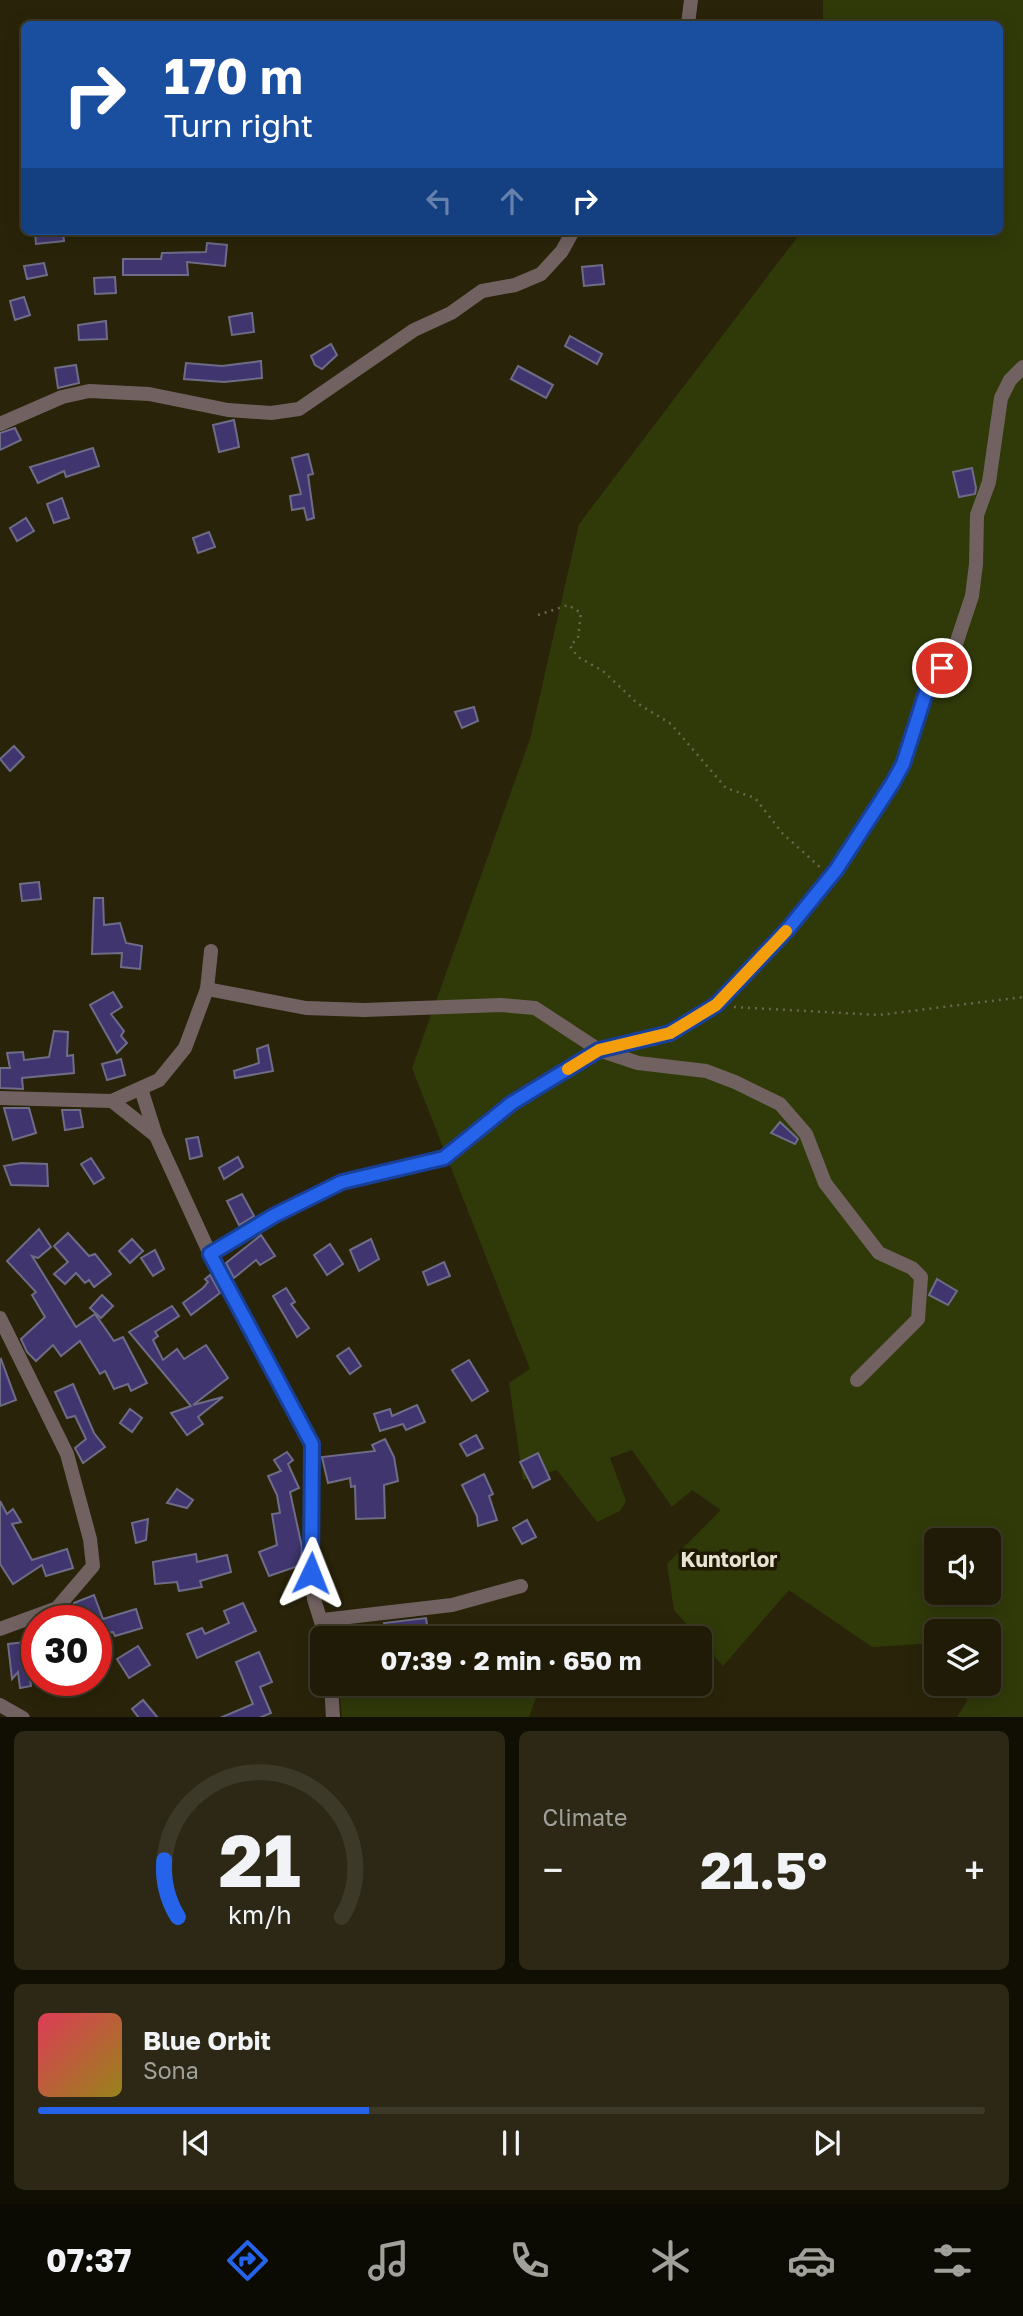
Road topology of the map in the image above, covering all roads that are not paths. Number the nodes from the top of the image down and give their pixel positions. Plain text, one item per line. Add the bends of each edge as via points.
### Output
1 (691, 0) edge
2 (688, 21) edge
3 (571, 235) edge
4 (1023, 367) edge
5 (1, 420) edge
6 (211, 951) dead end
7 (207, 989) junction
8 (599, 1050) junction
9 (141, 1089) junction
10 (0, 1098) edge
11 (112, 1101) junction
12 (156, 1136) junction
13 (210, 1254) junction
14 (0, 1318) edge
15 (857, 1380) dead end
16 (520, 1586) dead end
17 (323, 1620) junction
18 (324, 1626) edge
19 (0, 1629) edge
20 (332, 1696) edge
21 (0, 1705) edge
22 (23, 1717) edge
23 (333, 1717) edge

1 - 2 street
3 - 5 street via 541,274 482,292 414,330 299,408 250,412 149,394 89,391
4 - 8 street via 1001,398 989,482 977,515 972,596 955,647 929,683 892,784 830,878 716,1005 670,1033
6 - 7 street
7 - 8 street via 306,1008 535,1008
7 - 9 street via 185,1048 159,1080
8 - 13 street via 512,1103 444,1158 342,1182
8 - 15 street via 638,1063 706,1071 780,1104 806,1134 825,1183 879,1253 921,1277 918,1319
9 - 11 street
9 - 12 street
10 - 11 street
11 - 12 street
12 - 13 street
13 - 17 street via 312,1444 311,1573 314,1599
14 - 19 street via 67,1454 93,1566 57,1608
16 - 17 street via 452,1605
17 - 18 street
20 - 23 street
21 - 22 street

